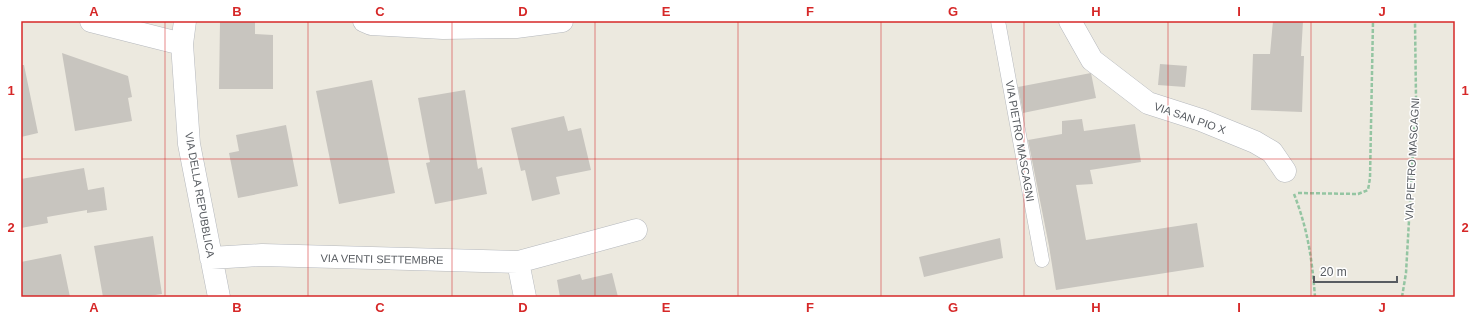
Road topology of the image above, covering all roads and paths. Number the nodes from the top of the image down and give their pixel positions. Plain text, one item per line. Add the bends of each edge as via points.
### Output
1 (92, 21) edge
2 (185, 21) edge
3 (364, 21) edge
4 (562, 21) edge
5 (998, 21) edge
6 (1070, 21) edge
7 (1372, 21) edge
8 (1415, 21) edge
9 (182, 44) junction
10 (1285, 171) dead end
11 (636, 230) dead end
12 (211, 258) junction
13 (1042, 260) dead end
14 (518, 262) junction
15 (219, 297) edge
16 (525, 297) edge
17 (1316, 297) edge
18 (1402, 297) edge

1 - 9 street
2 - 9 street, VIA DELLA REPUBBLICA
3 - 4 street via 371,24 443,28 516,27
5 - 13 lane, VIA PIETRO MASCAGNI
6 - 10 street, VIA SAN PIO X via 1092,60 1148,103 1201,120 1255,142 1272,152
7 - 17 path via 1368,190 1358,194 1294,193 1303,218 1312,258
8 - 18 path, VIA PIETRO MASCAGNI via 1416,98 1406,273
9 - 12 street, VIA DELLA REPUBBLICA via 189,144
11 - 14 street, VIA VENTI SETTEMBRE
12 - 14 street, VIA VENTI SETTEMBRE via 262,256
12 - 15 street, VIA DELLA REPUBBLICA
14 - 16 street

